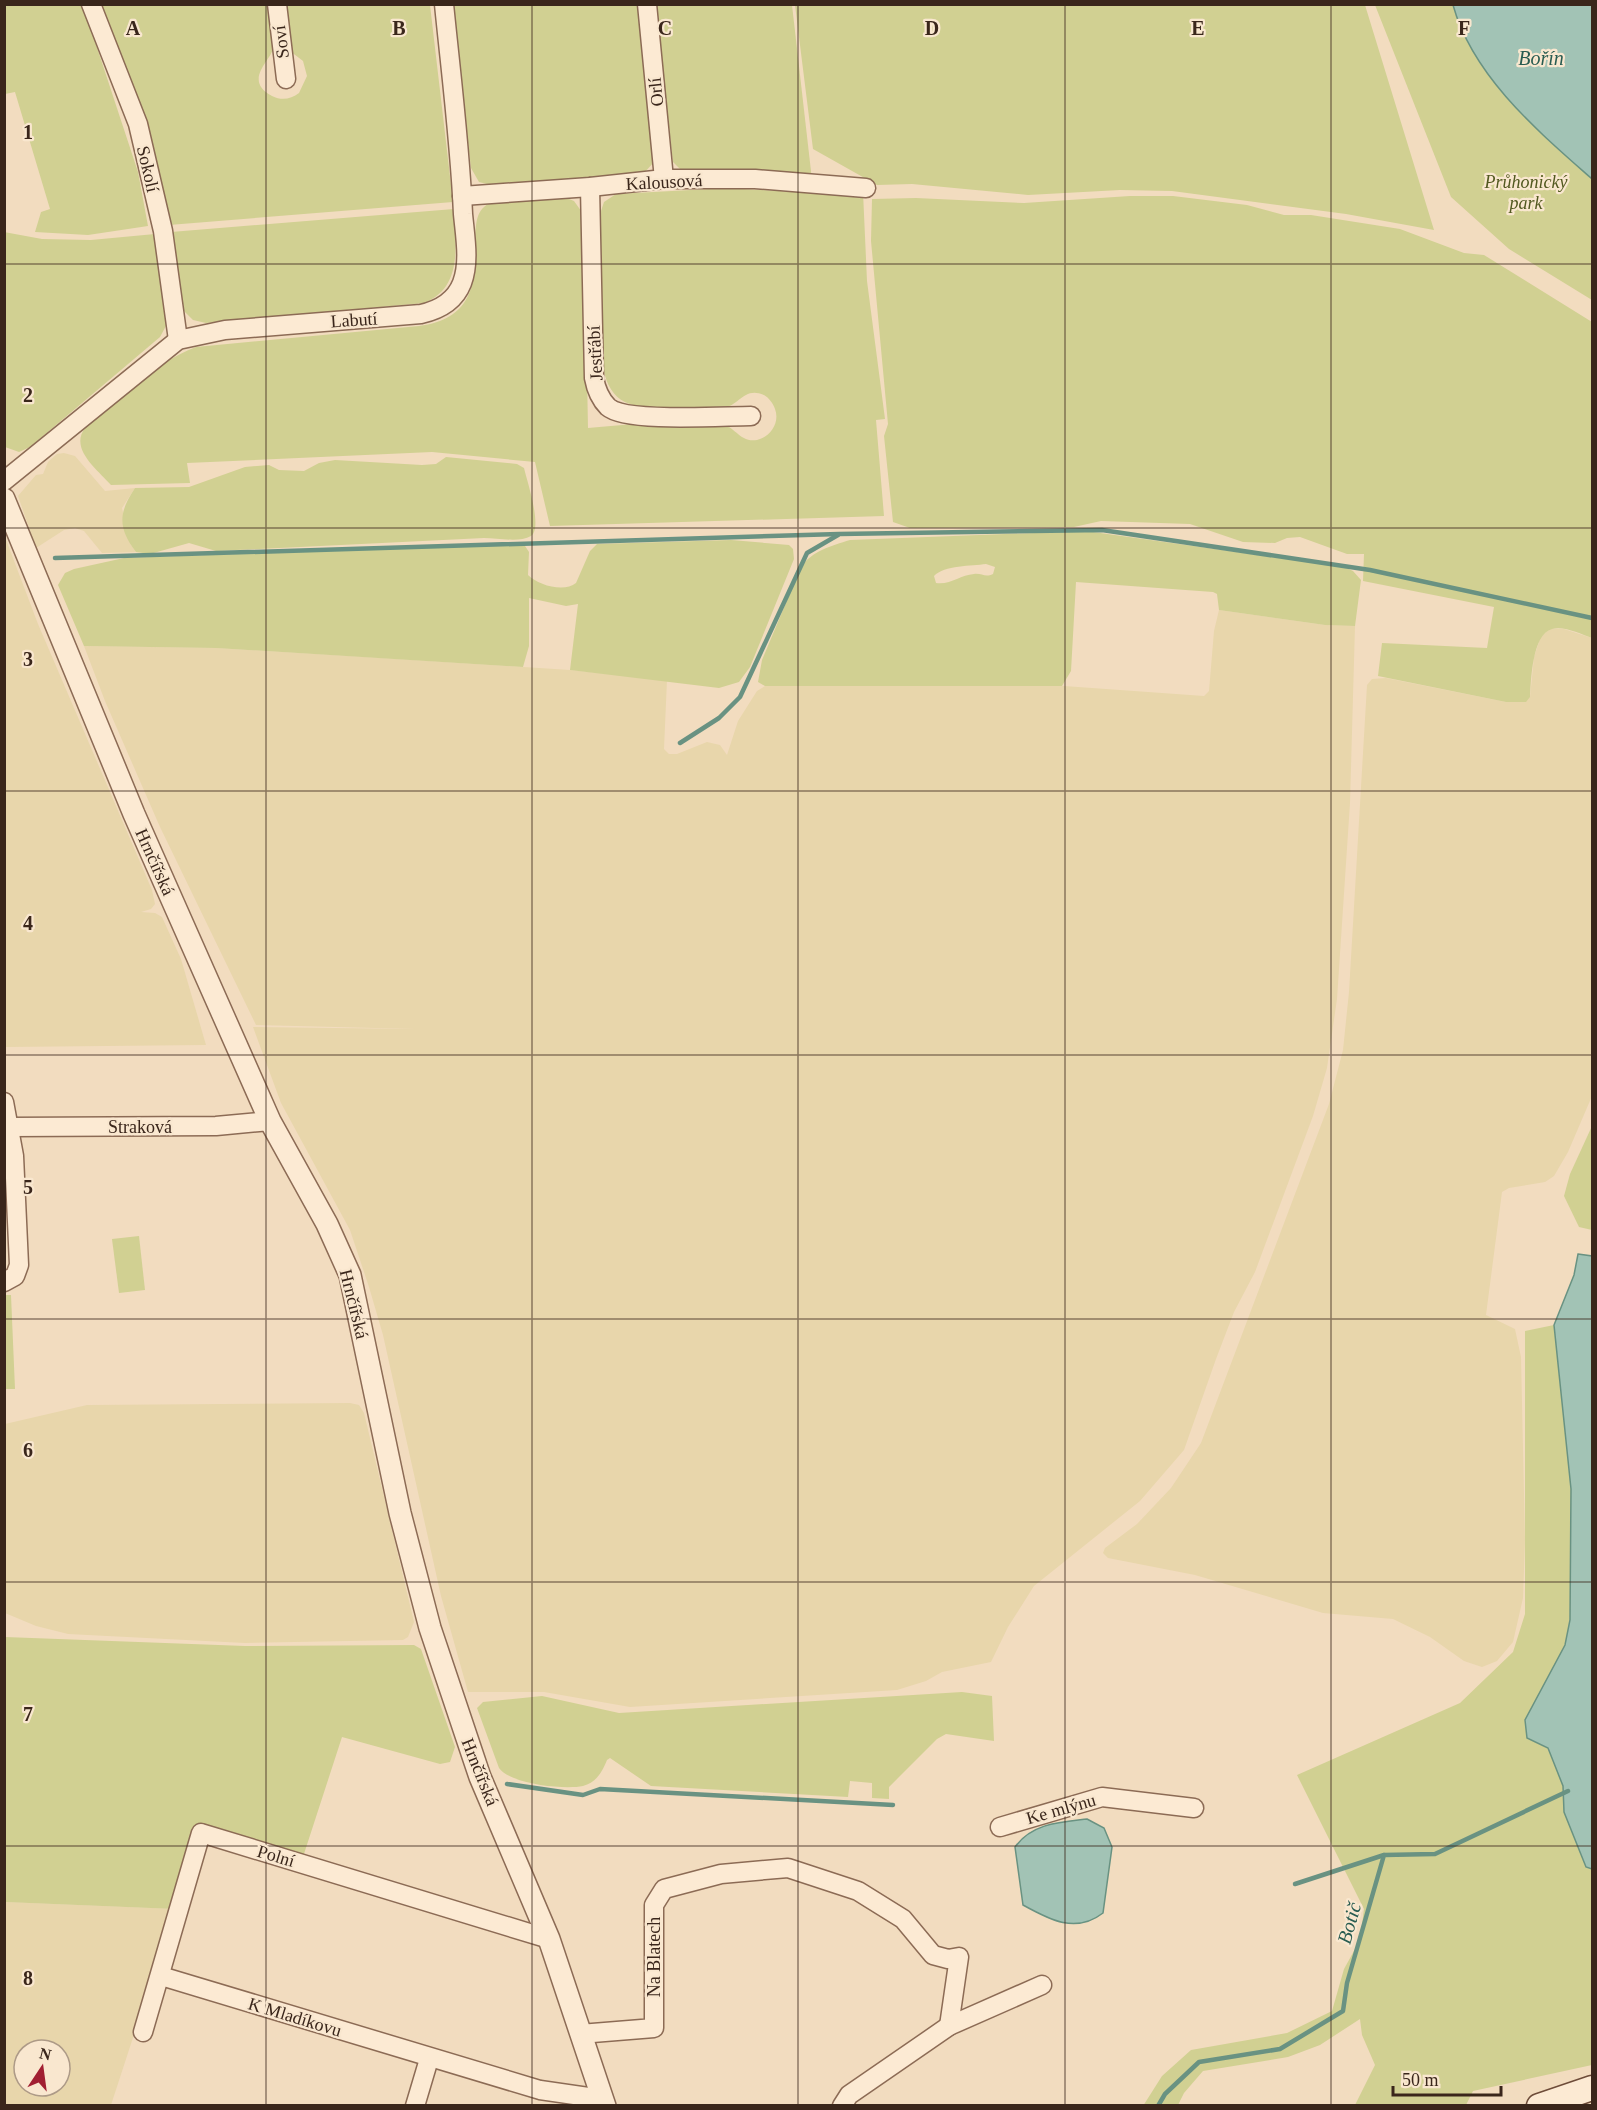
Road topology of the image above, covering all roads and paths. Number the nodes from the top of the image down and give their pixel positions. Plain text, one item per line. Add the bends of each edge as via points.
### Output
1 (91, 4) edge
2 (277, 4) edge
3 (444, 4) edge
4 (647, 4) edge
5 (286, 79) dead end
6 (664, 179) junction
7 (590, 187) junction
8 (866, 188) dead end
9 (462, 196) junction
10 (178, 340) junction
11 (751, 416) dead end
12 (4, 481) edge
13 (4, 500) edge
14 (4, 1102) edge
15 (270, 1121) junction
16 (10, 1127) junction
17 (4, 1282) edge
18 (1194, 1808) dead end
19 (1000, 1827) dead end
20 (549, 1939) junction
21 (161, 1976) junction
22 (1042, 1985) dead end
23 (949, 2026) junction
24 (143, 2032) dead end
25 (580, 2034) junction
26 (429, 2059) junction
27 (1593, 2088) edge
28 (604, 2102) edge
29 (415, 2106) edge
30 (842, 2106) edge
31 (1539, 2106) edge

1 - 10 street, Sokolí via 138,124 163,231
2 - 5 street, Soví
3 - 9 street, Labutí
4 - 6 street, Orlí
6 - 7 street, Kalousová
6 - 8 street, Kalousová via 755,179
7 - 9 street, Kalousová
7 - 11 street, Jestřábí via 594,378 601,399 617,412 640,416
9 - 10 street, Labutí via 465,273 455,295 435,311 225,330
10 - 12 street, Labutí
13 - 15 street, Hrnčířská via 134,814
14 - 16 street
15 - 16 street, Straková via 216,1126
15 - 20 street, Hrnčířská via 327,1224 350,1275 400,1513 430,1628 480,1777
16 - 17 street via 19,1265 15,1276
18 - 19 street, Ke mlýnu via 1102,1797
20 - 21 street, Polní via 201,1833
20 - 25 street, Hrnčířská
21 - 24 street, Polní
21 - 26 street, K Mladíkovu
22 - 23 street
23 - 25 street, Na Blatech via 959,1957 933,1955 903,1918 858,1891 788,1868 721,1874 664,1889 654,1905 654,2028
23 - 30 street via 849,2095
25 - 28 street, Hrnčířská
26 - 28 street, K Mladíkovu via 540,2090
26 - 29 street
27 - 31 main road

